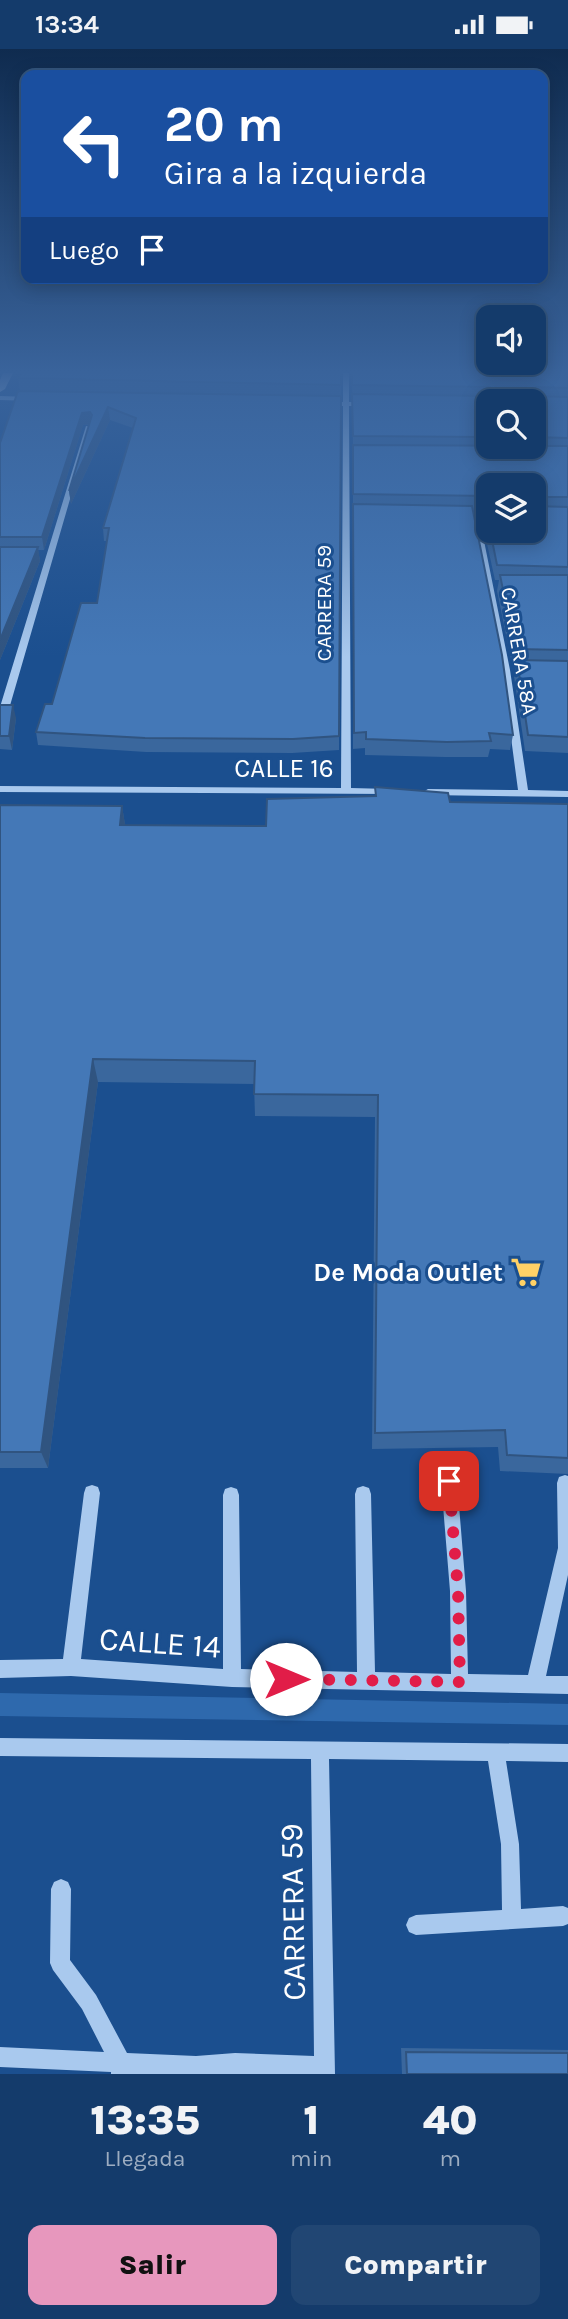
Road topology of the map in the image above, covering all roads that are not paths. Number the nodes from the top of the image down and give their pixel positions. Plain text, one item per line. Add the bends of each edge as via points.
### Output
1 (76, 468) edge
2 (345, 468) edge
3 (347, 514) junction
4 (359, 514) edge
5 (462, 516) edge
6 (475, 516) joint
7 (38, 556) edge
8 (51, 556) junction
9 (490, 585) junction
10 (503, 585) edge
11 (506, 670) junction
12 (518, 670) edge
13 (4, 709) edge
14 (0, 789) edge
15 (346, 791) junction
16 (401, 792) edge
17 (415, 792) edge
18 (524, 794) junction
19 (568, 794) edge
20 (449, 1481) dead end
21 (565, 1483) edge
22 (92, 1493) dead end
23 (363, 1494) dead end
24 (231, 1495) dead end
25 (567, 1548) edge
26 (71, 1667) junction
27 (0, 1668) edge
28 (233, 1678) junction
29 (366, 1679) junction
30 (460, 1682) junction
31 (535, 1684) junction
32 (568, 1685) edge
33 (0, 1747) edge
34 (320, 1750) junction
35 (496, 1752) junction
36 (568, 1753) edge
37 (61, 1889) dead end
38 (563, 1916) dead end
39 (512, 1919) junction
40 (415, 1925) dead end
41 (0, 2057) edge
42 (121, 2068) edge
43 (325, 2070) edge

1 - 8 street
2 - 3 street, CARRERA 59
3 - 4 street
3 - 15 street, CARRERA 59
5 - 6 street
6 - 9 street, CARRERA 58A
7 - 8 street
8 - 13 street
9 - 10 street
9 - 11 street, CARRERA 58A
11 - 12 street
11 - 18 street, CARRERA 58A
14 - 15 street, CALLE 16
15 - 16 street, CALLE 16
17 - 18 street
18 - 19 street
20 - 30 street
21 - 25 street
22 - 26 street
23 - 29 street
24 - 28 street
25 - 31 street
26 - 27 street, CALLE 14
26 - 28 street, CALLE 14
28 - 29 street, CALLE 14
29 - 30 street, CALLE 14
30 - 31 street, CALLE 14
31 - 32 street, CALLE 14
33 - 34 street
34 - 35 street
34 - 43 street, CARRERA 59
35 - 36 street
35 - 39 street via 510,1844
37 - 42 street via 60,1963 89,2002
38 - 39 street
39 - 40 street
41 - 42 street
42 - 43 street

